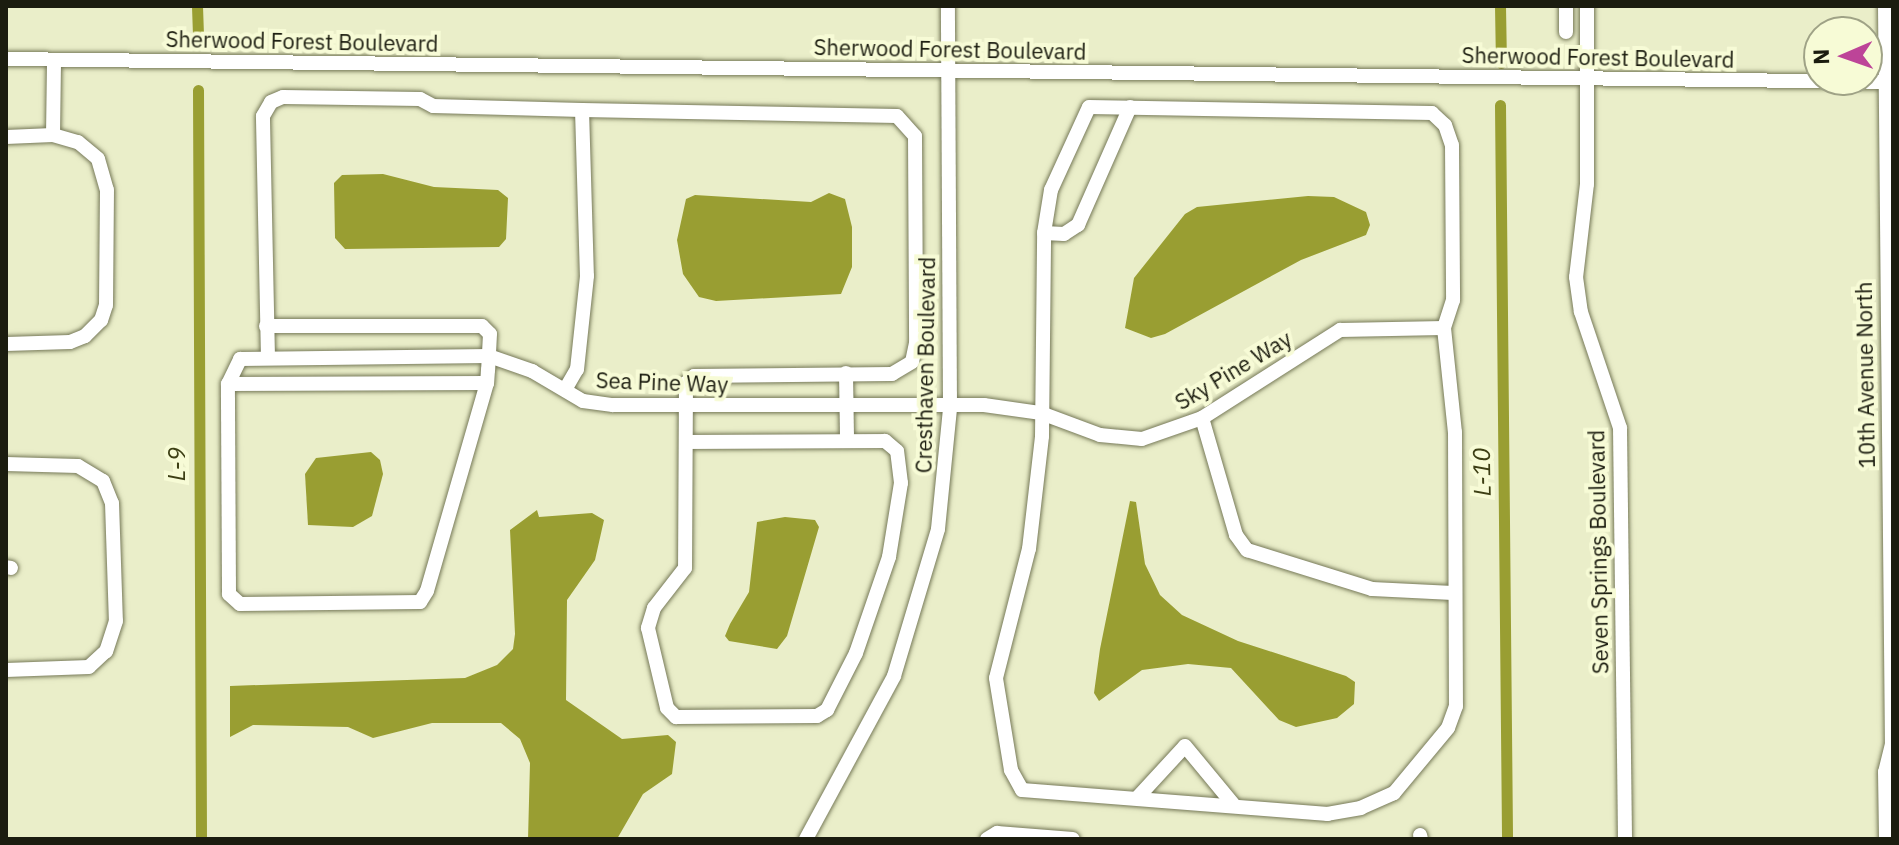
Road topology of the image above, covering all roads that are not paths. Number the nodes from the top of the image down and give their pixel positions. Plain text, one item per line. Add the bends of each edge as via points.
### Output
1 (948, 6) edge
2 (1566, 6) edge
3 (1587, 6) edge
4 (1885, 6) edge
5 (1566, 32) dead end
6 (6, 59) edge
7 (54, 60) junction
8 (948, 71) junction
9 (1587, 79) junction
10 (1888, 82) edge
11 (1130, 107) junction
12 (582, 110) junction
13 (53, 135) junction
14 (6, 137) edge
15 (1044, 233) junction
16 (266, 326) junction
17 (1444, 328) junction
18 (6, 344) edge
19 (489, 356) junction
20 (268, 358) junction
21 (846, 373) junction
22 (487, 383) junction
23 (228, 384) junction
24 (565, 390) junction
25 (687, 407) junction
26 (847, 407) junction
27 (950, 408) junction
28 (1041, 413) junction
29 (1202, 418) junction
30 (1890, 418) edge
31 (847, 440) junction
32 (689, 442) junction
33 (6, 464) edge
34 (1453, 593) junction
35 (6, 670) edge
36 (1893, 745) edge
37 (1138, 797) junction
38 (1233, 804) junction
39 (806, 839) edge
40 (987, 839) edge
41 (1073, 839) edge
42 (1625, 839) edge
43 (1886, 839) edge

1 - 8 street, Cresthaven Boulevard
2 - 5 street
3 - 9 street, Seven Springs Boulevard
4 - 10 street, 10th Avenue North
6 - 7 street, Sherwood Forest Boulevard
7 - 8 street, Sherwood Forest Boulevard
7 - 13 street
8 - 9 street, Sherwood Forest Boulevard
8 - 27 street, Cresthaven Boulevard
9 - 10 street, Sherwood Forest Boulevard
9 - 42 street, Seven Springs Boulevard via 1587,184 1576,277 1581,312 1620,428
10 - 30 street, 10th Avenue North
11 - 15 street via 1078,225 1064,234
11 - 15 street via 1089,107 1051,190
11 - 17 street via 1432,113 1445,125 1452,145 1453,300
12 - 16 street via 433,106 420,99 283,97 271,102 263,116
12 - 21 street via 897,116 908,125 915,136 914,353 902,371
12 - 24 street via 587,276 577,369
13 - 14 street
13 - 18 street via 85,147 105,173 106,305 97,326 78,340
15 - 28 street
16 - 19 street via 482,326 490,334
16 - 20 street
17 - 29 street, Sky Pine Way via 1340,330
17 - 34 street via 1455,432
19 - 20 street, Sea Pine Way
19 - 22 street
19 - 24 street, Sea Pine Way
20 - 23 street, Sea Pine Way via 240,359
21 - 25 street via 694,376 686,383
21 - 26 street
22 - 23 street
22 - 23 street via 420,602 240,604 229,594
24 - 25 street, Sea Pine Way via 583,401
25 - 26 street, Sea Pine Way
25 - 32 street
26 - 27 street, Sea Pine Way
26 - 31 street
27 - 28 street, Sky Pine Way via 984,405
27 - 39 street, Cresthaven Boulevard via 938,529 910,635 894,676
28 - 29 street, Sky Pine Way via 1100,435 1142,439
28 - 37 street via 1029,549 996,678 1011,770 1022,790
29 - 34 street via 1236,535 1247,550 1372,589
30 - 36 street, 10th Avenue North
31 - 32 street
31 - 32 street via 885,441 897,451 901,483 889,557 856,653 827,710 817,716 676,717 667,708 648,628 654,608 685,568
33 - 35 street via 78,466 103,481 112,503 116,621 106,651 89,667
34 - 38 street via 1456,706 1448,728 1394,793 1361,808 1328,814
36 - 43 street, 10th Avenue North via 1885,772
37 - 38 street
37 - 38 street via 1185,746
40 - 41 street via 997,833

